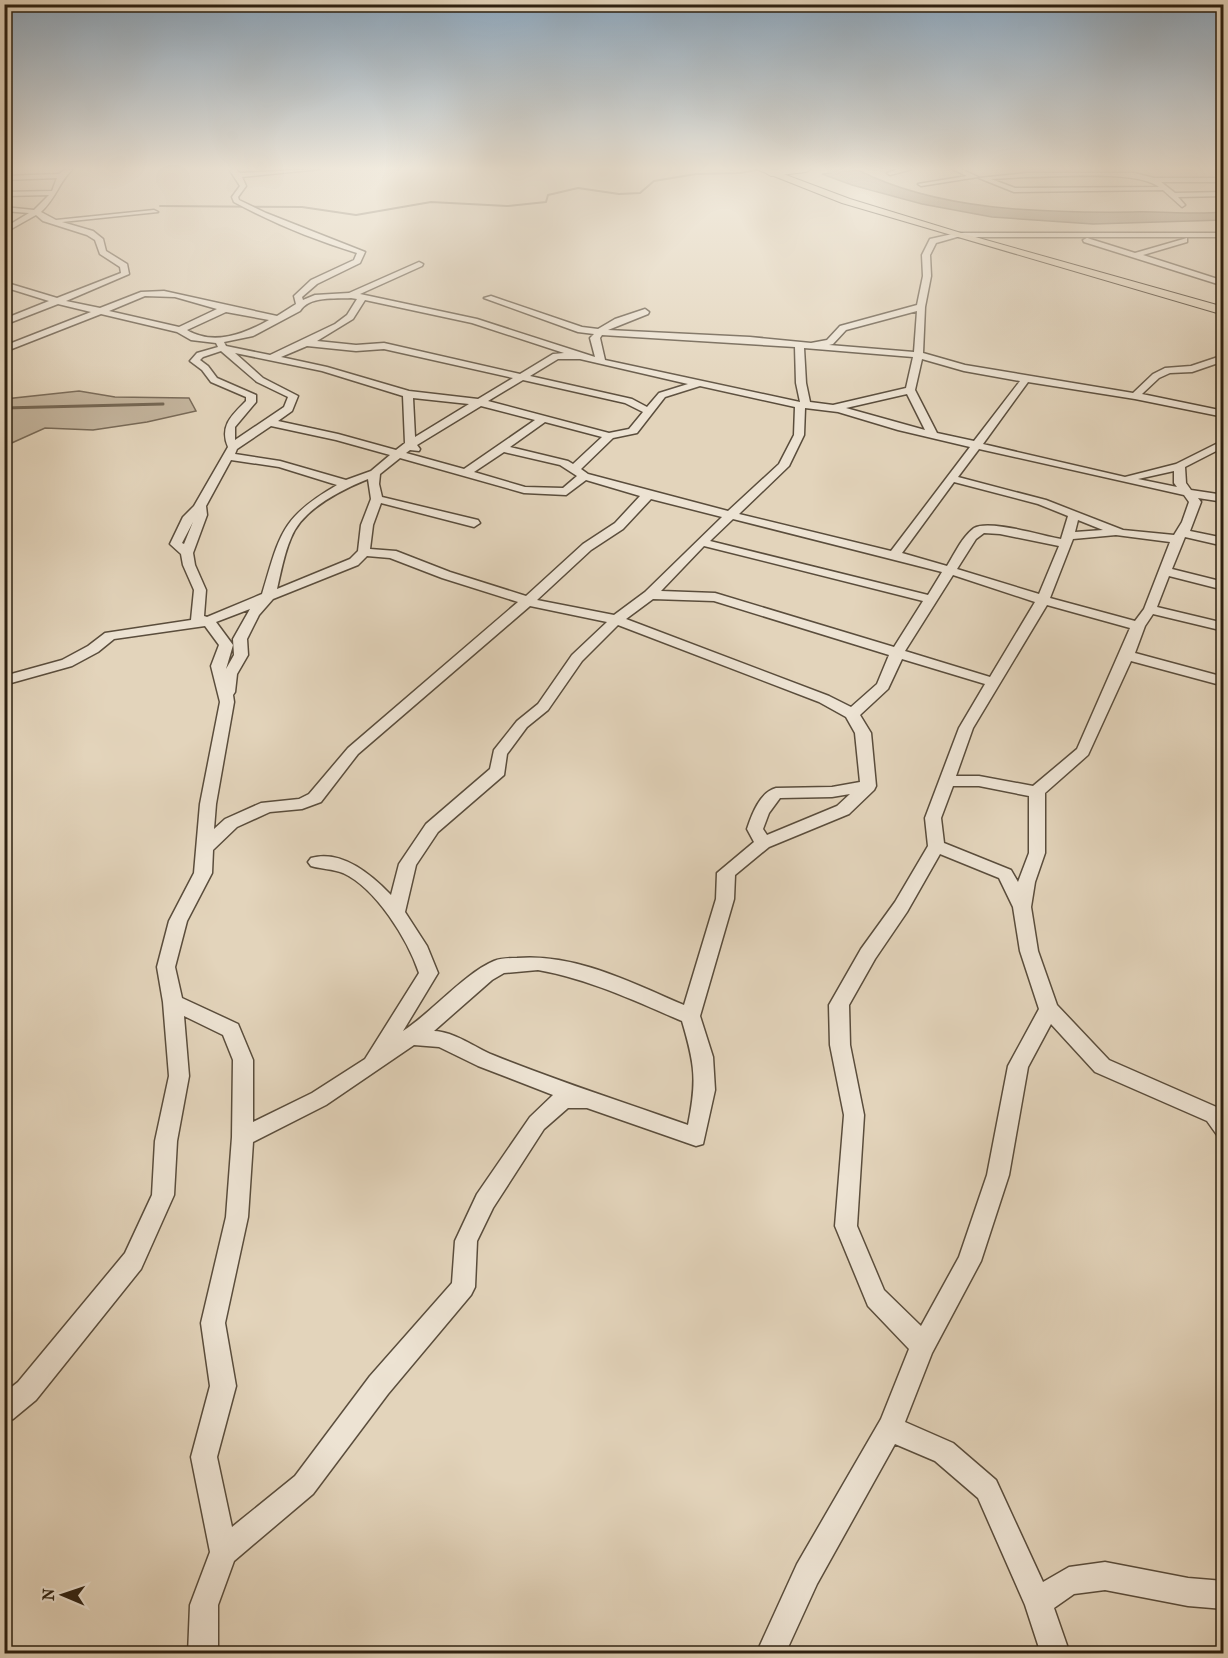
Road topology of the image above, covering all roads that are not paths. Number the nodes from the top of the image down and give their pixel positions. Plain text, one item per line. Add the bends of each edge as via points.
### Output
1 (100, 246) edge
2 (342, 246) edge
3 (930, 246) edge
4 (997, 246) edge
5 (1108, 246) edge
6 (1164, 246) edge
7 (1136, 255) junction
8 (418, 264) dead end
9 (1224, 275) edge
10 (1211, 280) junction
11 (4, 284) edge
12 (1224, 284) edge
13 (351, 295) junction
14 (362, 297) junction
15 (488, 298) dead end
16 (57, 301) junction
17 (300, 304) junction
18 (921, 307) junction
19 (225, 309) junction
20 (106, 310) junction
21 (1224, 311) edge
22 (277, 320) junction
23 (4, 322) edge
24 (180, 330) junction
25 (600, 332) junction
26 (645, 335) junction
27 (15, 336) dead end
28 (26, 342) junction
29 (305, 343) junction
30 (221, 344) junction
31 (799, 345) junction
32 (4, 350) edge
33 (580, 356) junction
34 (919, 356) junction
35 (272, 358) junction
36 (1224, 358) edge
37 (600, 362) junction
38 (243, 365) junction
39 (1192, 369) junction
40 (1224, 369) edge
41 (522, 378) junction
42 (1026, 379) junction
43 (697, 384) junction
44 (910, 390) junction
45 (408, 394) junction
46 (662, 395) junction
47 (1136, 396) junction
48 (628, 401) junction
49 (479, 402) junction
50 (803, 405) junction
51 (833, 407) junction
52 (648, 411) junction
53 (1224, 414) edge
54 (542, 420) junction
55 (269, 422) junction
56 (933, 435) junction
57 (609, 436) junction
58 (1224, 443) edge
59 (410, 444) junction
60 (976, 445) junction
61 (502, 448) junction
62 (230, 451) junction
63 (397, 456) junction
64 (428, 462) junction
65 (1180, 466) junction
66 (467, 472) junction
67 (579, 472) junction
68 (375, 473) junction
69 (954, 478) junction
70 (1124, 479) junction
71 (346, 484) junction
72 (1189, 493) junction
73 (648, 495) junction
74 (377, 499) junction
75 (1224, 499) edge
76 (732, 514) junction
77 (1074, 514) junction
78 (474, 523) dead end
79 (1120, 533) junction
80 (1180, 536) junction
81 (1067, 540) junction
82 (701, 542) junction
83 (1224, 542) edge
84 (364, 552) junction
85 (894, 555) junction
86 (948, 570) junction
87 (1166, 571) junction
88 (1224, 586) edge
89 (650, 595) junction
90 (268, 597) junction
91 (930, 599) junction
92 (529, 600) junction
93 (1043, 600) junction
94 (1150, 609) junction
95 (616, 620) junction
96 (208, 621) junction
97 (1138, 626) junction
98 (1224, 627) edge
99 (897, 653) junction
100 (1127, 655) junction
101 (4, 681) edge
102 (992, 682) junction
103 (1224, 682) edge
104 (227, 702) junction
105 (852, 714) junction
106 (948, 781) junction
107 (868, 786) junction
108 (1037, 791) junction
109 (763, 843) junction
110 (936, 846) junction
111 (205, 848) junction
112 (317, 862) dead end
113 (1022, 907) junction
114 (396, 912) junction
115 (173, 1002) junction
116 (1049, 1009) junction
117 (690, 1016) junction
118 (410, 1037) junction
119 (372, 1065) junction
120 (587, 1099) junction
121 (1224, 1129) edge
122 (243, 1137) junction
123 (923, 1346) junction
124 (4, 1410) edge
125 (890, 1428) junction
126 (224, 1552) junction
127 (1224, 1595) edge
128 (1038, 1602) junction
129 (203, 1653) edge
130 (770, 1653) edge
131 (1056, 1653) edge

1 - 16 street via 101,252 124,266 125,274
2 - 17 street via 361,252 357,261 314,282 298,296
3 - 18 street
4 - 21 main road
5 - 7 street
6 - 7 street
7 - 10 street
8 - 13 street
9 - 10 street
10 - 12 street
11 - 16 street
13 - 14 street
13 - 17 street via 315,298
14 - 29 street via 355,313 338,327
14 - 33 street via 474,321
15 - 25 street via 573,328
16 - 20 street
16 - 23 street
17 - 22 street
18 - 31 street via 843,328 830,342
18 - 34 street
19 - 20 street via 158,292
19 - 22 street
19 - 24 street
20 - 24 street
20 - 28 street
22 - 30 street
24 - 30 street via 194,338
25 - 26 street
25 - 26 street via 645,312 638,326
25 - 37 street via 595,338
26 - 31 street
27 - 28 street
28 - 32 street
29 - 35 street
29 - 41 street via 356,348 384,346
30 - 35 street
30 - 38 street
30 - 62 street via 195,361 214,380 251,395 251,402 231,422
31 - 34 street
31 - 50 street
33 - 37 street
33 - 41 street via 556,356
34 - 42 street
34 - 44 street
35 - 38 street
35 - 45 street
36 - 39 street
37 - 43 street
38 - 55 street via 260,380 293,396 288,409
39 - 40 street
39 - 47 street via 1168,370
41 - 48 street
41 - 49 street
42 - 47 street
42 - 60 street
43 - 46 street
43 - 50 street
44 - 51 street
44 - 56 street
45 - 49 street
45 - 59 street
46 - 48 street
46 - 52 street
47 - 53 street
48 - 52 street
49 - 54 street
49 - 59 street
50 - 51 street
50 - 76 street via 799,435 784,466
51 - 56 street
52 - 57 street via 633,430
54 - 57 street
54 - 61 street
55 - 62 street
55 - 63 street via 338,437
56 - 60 street
57 - 67 street
58 - 65 street
59 - 63 street
59 - 64 street
60 - 69 street
60 - 70 street
61 - 66 street
61 - 67 street via 564,463
62 - 71 street
62 - 96 street via 200,506 201,515 188,553 200,590 197,619
63 - 64 street
63 - 68 street
64 - 66 street
65 - 70 street
65 - 72 street via 1180,483
66 - 67 street via 524,490 567,492
67 - 73 street
68 - 71 street
68 - 74 street
69 - 77 street
69 - 85 street
70 - 72 street
71 - 90 street via 296,520 285,537
72 - 75 street
72 - 80 street via 1195,502
73 - 76 street
73 - 92 street via 619,526 587,547
74 - 78 street
74 - 84 street via 367,525
76 - 82 street
76 - 85 street
77 - 79 street
77 - 81 street
79 - 80 street
79 - 81 street
80 - 83 street
80 - 87 street
81 - 86 street via 981,529
81 - 93 street
82 - 89 street
82 - 91 street
84 - 90 street via 354,562
84 - 92 street via 392,554
85 - 86 street
86 - 91 street
86 - 93 street
87 - 88 street
87 - 94 street
89 - 95 street
89 - 99 street via 715,597
90 - 96 street
90 - 104 street via 253,613 240,639 241,655 230,674
91 - 99 street
92 - 95 street
92 - 111 street via 452,662 353,751 315,798 302,804 267,807 231,823
93 - 97 street
93 - 102 street
94 - 97 street
94 - 98 street
95 - 105 street via 766,675
95 - 114 street via 576,658 543,707 510,738 499,753 498,771 432,828 408,864
96 - 101 street via 110,636 67,663
96 - 104 street via 226,645 218,666
97 - 100 street
99 - 102 street
99 - 105 street via 882,686
100 - 103 street
100 - 108 street via 1083,752
102 - 106 street via 966,728
104 - 111 street via 208,804
105 - 107 street via 863,733
106 - 108 street via 980,781
106 - 110 street via 933,818
107 - 109 street via 843,810
107 - 109 street via 832,792 776,793 761,811 755,829
108 - 113 street via 1037,853
109 - 117 street via 726,873 725,898
110 - 113 street via 1005,874
110 - 123 street via 839,1005 840,1045 854,1115 846,1226 876,1298
111 - 115 street via 203,873 178,921 166,967
112 - 114 street via 352,870
113 - 116 street via 1029,951
114 - 119 street via 425,956 429,973
115 - 122 street via 231,1030 243,1060
115 - 124 street via 179,1076 166,1141 163,1195 133,1261 27,1391
116 - 121 street via 1102,1066 1214,1115
116 - 123 street via 1018,1066 998,1175 969,1262
117 - 118 street via 613,983 562,967 538,963 510,965 485,975
117 - 120 street via 703,1057 705,1090 696,1137
118 - 119 street
118 - 120 street via 441,1039
119 - 122 street via 319,1100
120 - 126 street via 563,1099 537,1123 485,1201 466,1241 463,1287 380,1385 304,1485
122 - 126 street via 237,1217 213,1323 223,1386 204,1457
123 - 125 street
125 - 128 street via 944,1452 987,1489
125 - 130 street via 807,1574
126 - 129 street via 204,1605
127 - 128 street via 1106,1576 1069,1581
128 - 131 street

